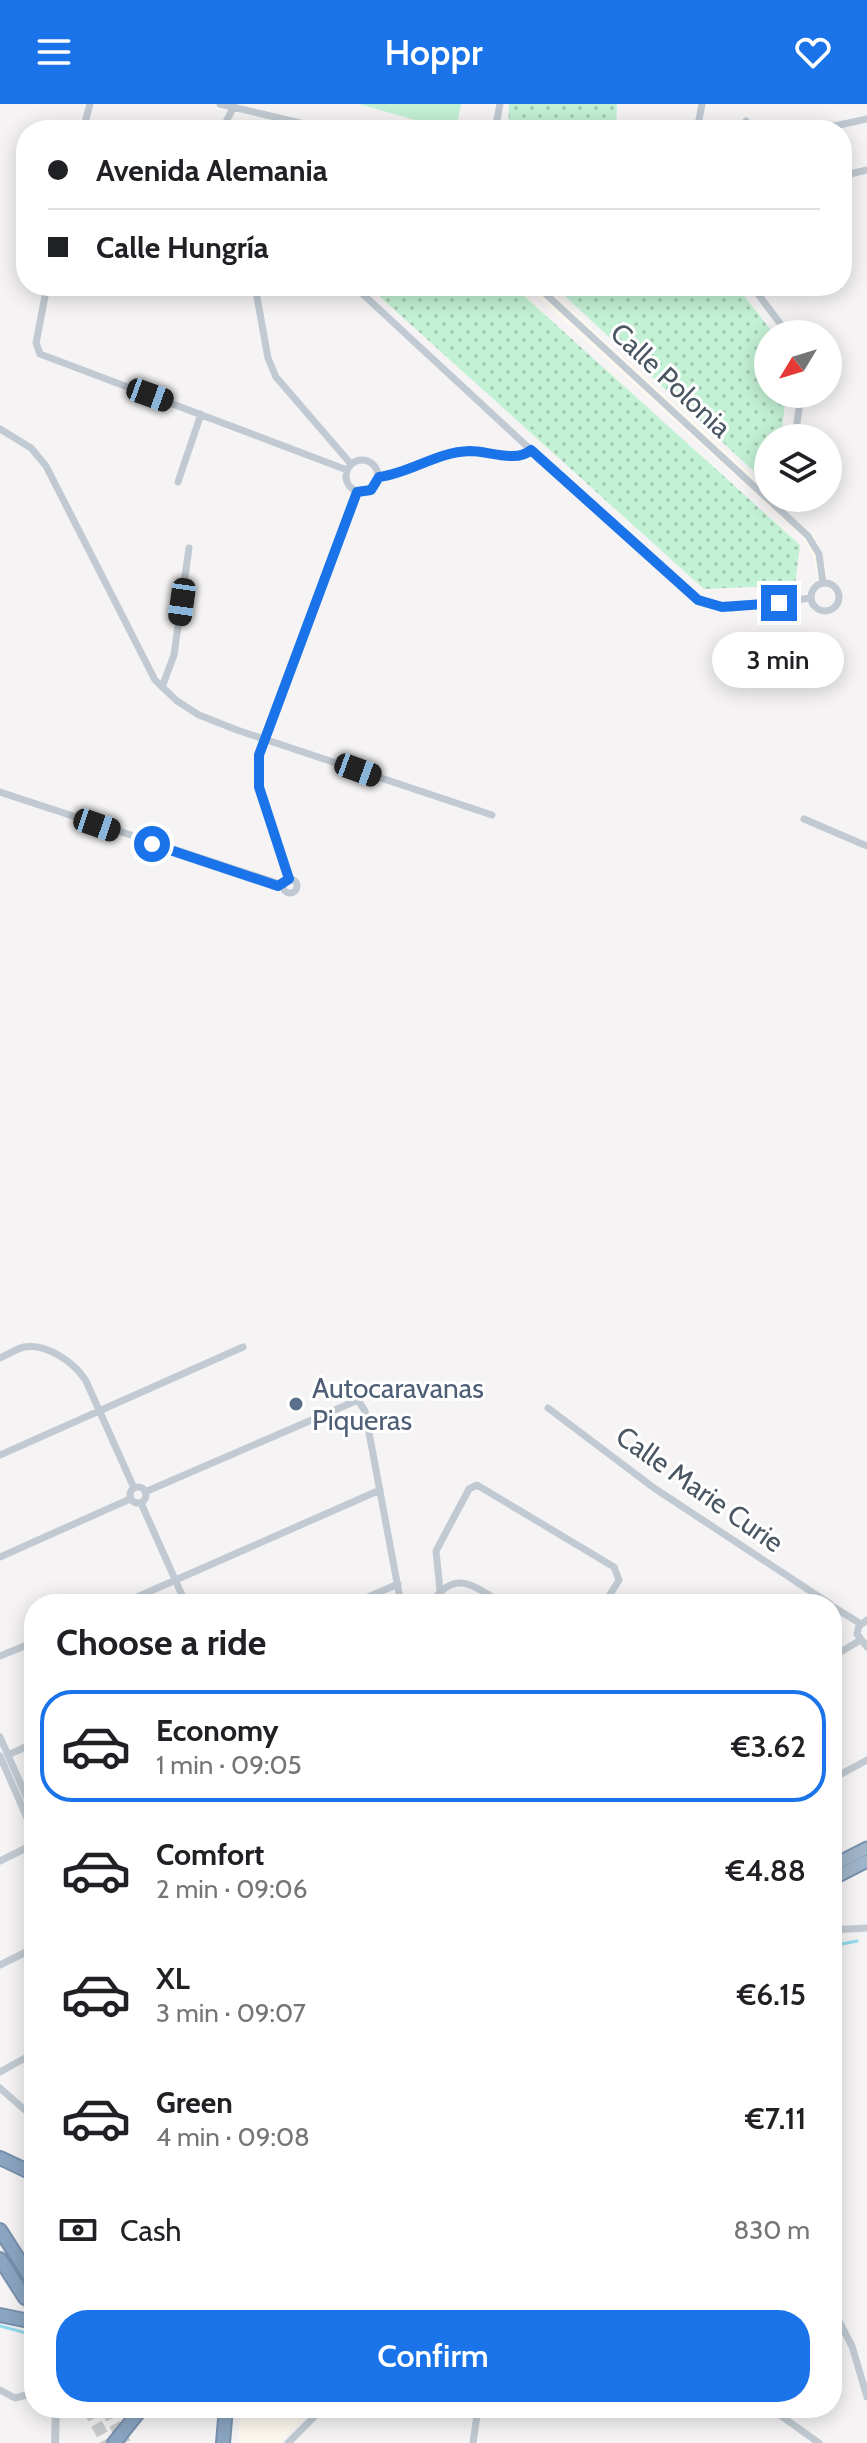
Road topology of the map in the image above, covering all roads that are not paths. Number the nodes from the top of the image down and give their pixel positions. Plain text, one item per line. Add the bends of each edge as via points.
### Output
1 (220, 104) edge
2 (234, 106) edge
3 (290, 120) edge
4 (45, 296) edge
5 (257, 296) edge
6 (365, 296) edge
7 (548, 296) edge
8 (760, 296) edge
9 (778, 320) edge
10 (201, 414) junction
11 (0, 429) edge
12 (531, 450) junction
13 (349, 467) junction
14 (379, 477) junction
15 (178, 482) dead end
16 (754, 486) edge
17 (357, 492) junction
18 (781, 512) edge
19 (189, 548) dead end
20 (823, 583) junction
21 (811, 598) junction
22 (162, 687) junction
23 (264, 737) junction
24 (0, 792) edge
25 (492, 815) dead end
26 (804, 819) dead end
27 (867, 846) edge
28 (243, 1347) dead end
29 (0, 1358) edge
30 (548, 1408) dead end
31 (100, 1412) junction
32 (0, 1455) edge
33 (134, 1488) junction
34 (380, 1490) junction
35 (145, 1492) junction
36 (130, 1499) junction
37 (141, 1503) junction
38 (0, 1557) edge
39 (176, 1580) junction
40 (398, 1584) junction
41 (440, 1590) junction
42 (144, 1594) edge
43 (182, 1594) edge
44 (375, 1594) edge
45 (400, 1594) edge
46 (437, 1594) edge
47 (487, 1594) edge
48 (610, 1594) edge
49 (814, 1594) edge
50 (842, 1611) edge
51 (864, 1622) edge
52 (859, 1641) junction
53 (24, 1646) edge
54 (867, 1647) edge
55 (842, 1651) edge
56 (0, 1656) edge
57 (0, 1737) edge
58 (0, 1747) edge
59 (24, 1747) edge
60 (4, 1756) edge
61 (867, 1760) edge
62 (842, 1774) edge
63 (24, 1795) edge
64 (24, 1808) edge
65 (867, 1848) edge
66 (24, 1849) edge
67 (0, 1861) edge
68 (842, 1861) edge
69 (867, 1861) edge
70 (842, 1874) edge
71 (867, 1928) edge
72 (842, 1929) edge
73 (24, 1953) edge
74 (0, 1965) edge
75 (24, 2059) edge
76 (0, 2072) edge
77 (0, 2088) edge
78 (24, 2109) edge
79 (0, 2158) edge
80 (24, 2169) edge
81 (0, 2230) edge
82 (0, 2259) edge
83 (24, 2267) edge
84 (24, 2296) tunnel mouth
85 (0, 2315) edge
86 (24, 2320) edge
87 (842, 2327) edge
88 (0, 2390) edge
89 (24, 2396) edge
90 (867, 2397) edge
91 (56, 2418) edge
92 (134, 2418) edge
93 (225, 2418) edge
94 (313, 2418) edge
95 (477, 2418) edge
96 (784, 2418) edge
97 (55, 2443) edge
98 (114, 2443) edge
99 (223, 2443) edge
100 (288, 2443) edge
101 (473, 2443) edge
102 (819, 2443) edge

1 - 2 street
2 - 3 street
4 - 10 street via 36,343 40,354
5 - 13 street via 276,377
6 - 12 street
7 - 16 street, Calle Polonia
8 - 9 street
10 - 13 street
10 - 15 street
11 - 22 street via 31,448 46,466
12 - 14 street via 523,455 441,455
12 - 21 street via 698,600 732,608
13 - 14 street via 367,460
13 - 17 street via 348,485
14 - 17 street via 371,490
17 - 23 street
18 - 20 street, Calle Polonia via 812,541
19 - 22 street via 174,655
20 - 21 street
20 - 21 street via 838,594 835,607 821,611
22 - 23 street via 199,715
23 - 24 street via 259,787 286,882
23 - 25 street
26 - 27 street
28 - 31 street
29 - 31 street via 25,1347 44,1350 76,1367
30 - 49 street, Calle Marie Curie via 654,1488
31 - 32 street
31 - 33 street
33 - 35 street
33 - 36 street
34 - 35 street via 362,1404 352,1401
34 - 39 street
34 - 40 street
35 - 37 street
36 - 37 street
36 - 38 street
37 - 39 street
39 - 42 street
39 - 43 street
40 - 44 street
40 - 45 street
41 - 46 street
41 - 47 street via 466,1582
41 - 48 street via 436,1551 469,1489 477,1485 614,1567 619,1580
50 - 51 street, Calle Marie Curie
51 - 52 street
52 - 54 street
52 - 55 street
53 - 56 street
57 - 60 street
58 - 60 street
59 - 60 street
60 - 63 street
60 - 64 street
61 - 62 street
65 - 68 highway
66 - 67 street
69 - 70 highway
71 - 72 street
73 - 74 street
75 - 76 street
77 - 78 street
79 - 80 highway
81 - 83 highway
82 - 84 highway
85 - 86 highway
87 - 90 street
88 - 89 street via 15,2398
91 - 97 street
92 - 98 highway
93 - 99 highway
94 - 100 street
95 - 101 street
96 - 102 street

